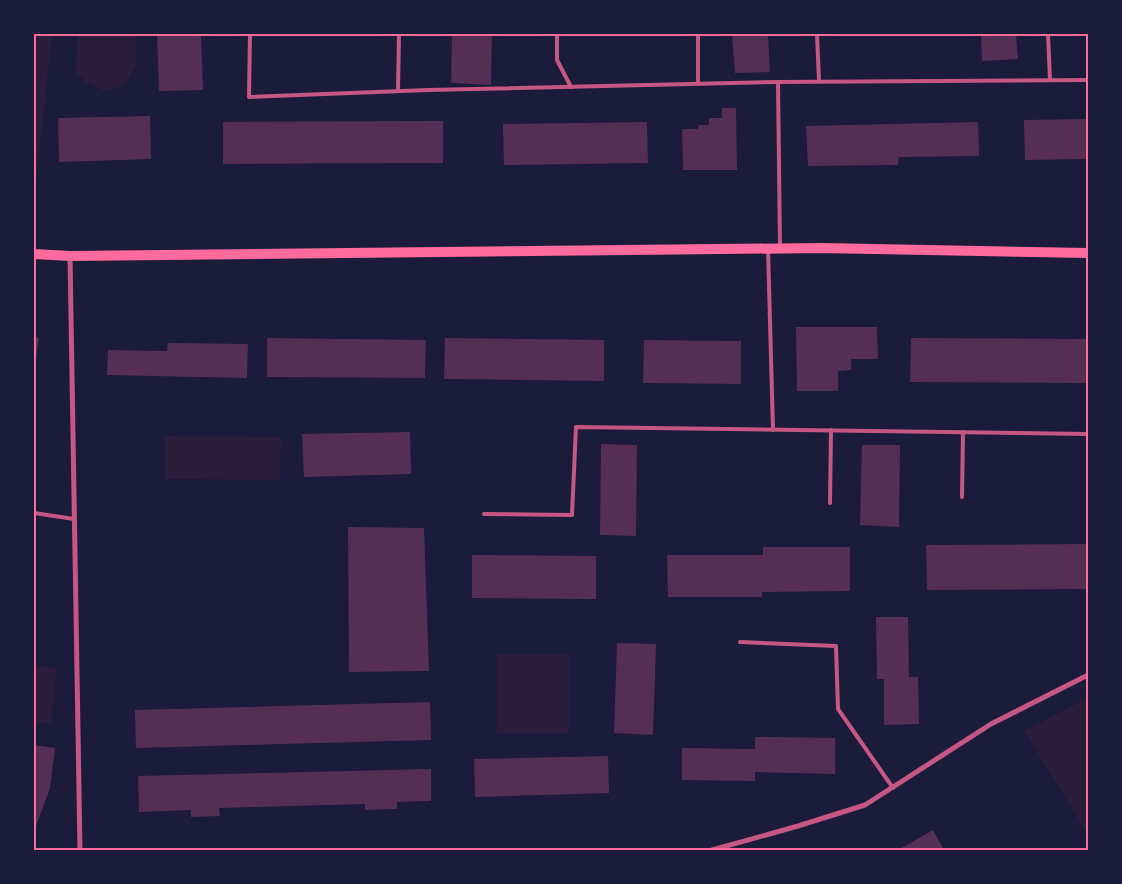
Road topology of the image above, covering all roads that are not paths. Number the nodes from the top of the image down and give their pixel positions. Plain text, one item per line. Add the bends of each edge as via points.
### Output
1 (250, 34) edge
2 (398, 34) edge
3 (557, 34) edge
4 (698, 34) edge
5 (817, 34) edge
6 (1048, 34) edge
7 (1050, 80) junction
8 (1088, 80) edge
9 (778, 82) junction
10 (819, 82) junction
11 (698, 84) junction
12 (571, 87) junction
13 (398, 92) junction
14 (768, 249) junction
15 (780, 249) junction
16 (1088, 253) edge
17 (34, 254) edge
18 (70, 256) junction
19 (773, 430) junction
20 (831, 430) junction
21 (963, 432) junction
22 (1088, 434) edge
23 (962, 497) dead end
24 (830, 503) dead end
25 (34, 513) edge
26 (484, 514) dead end
27 (74, 519) junction
28 (740, 642) dead end
29 (1088, 675) edge
30 (893, 788) junction
31 (80, 850) edge
32 (712, 850) edge

1 - 13 lane via 249,97
2 - 13 lane
3 - 12 lane via 557,60
4 - 11 lane
5 - 10 lane
6 - 7 lane
7 - 8 lane
7 - 10 lane
9 - 10 lane
9 - 11 lane
9 - 15 lane
11 - 12 lane
12 - 13 lane
14 - 15 main road
14 - 18 main road
14 - 19 lane
15 - 16 main road
17 - 18 main road
18 - 27 street
19 - 20 lane
19 - 26 lane via 576,427 572,515
20 - 21 lane
20 - 24 lane
21 - 22 lane
21 - 23 lane
25 - 27 lane
27 - 31 street
28 - 30 lane via 836,646 838,709
29 - 30 street via 991,724
30 - 32 street via 866,805

